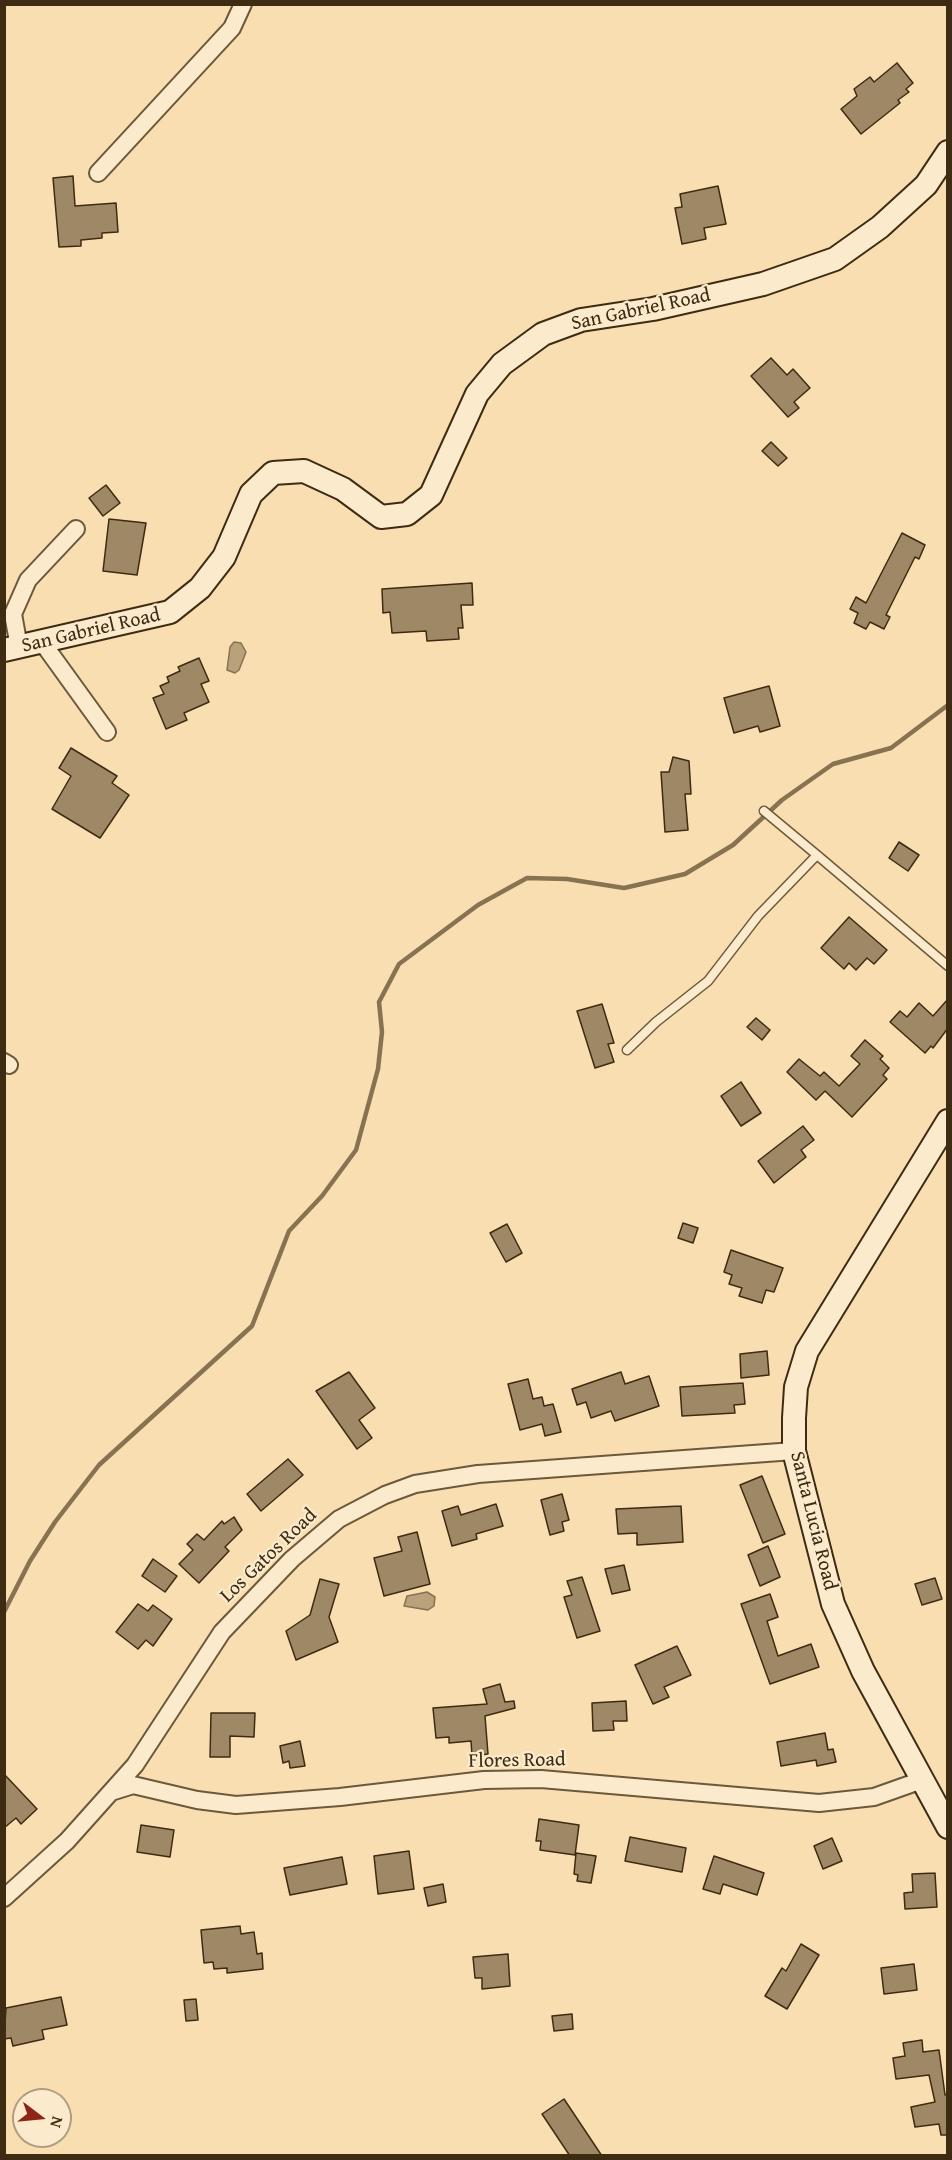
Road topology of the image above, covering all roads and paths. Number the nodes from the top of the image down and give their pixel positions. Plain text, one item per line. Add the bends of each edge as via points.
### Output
1 (243, 4) edge
2 (948, 152) edge
3 (98, 173) dead end
4 (76, 529) dead end
5 (42, 642) junction
6 (12, 649) edge
7 (107, 732) dead end
8 (764, 811) dead end
9 (817, 855) junction
10 (948, 966) edge
11 (627, 1050) dead end
12 (948, 1121) edge
13 (794, 1451) junction
14 (922, 1780) junction
15 (113, 1792) junction
16 (948, 1827) edge
17 (4, 1899) edge

1 - 3 street via 232,28
2 - 5 street, San Gabriel Road via 926,185 880,227 835,259 763,284 653,309 581,320 543,334 502,364 477,394 431,495 407,514 381,517 343,489 304,471 273,473 251,494 224,557 200,588 170,612
4 - 6 street via 28,580 13,614
5 - 6 street, San Gabriel Road
5 - 7 street
8 - 9 lane
9 - 10 lane
9 - 11 lane via 758,916 708,981
12 - 13 street, Santa Lucia Road via 807,1351 796,1387
13 - 14 street, Santa Lucia Road via 826,1579 846,1638
13 - 15 street, Los Gatos Road via 512,1469 416,1484 363,1506 319,1534 222,1632 135,1766
14 - 15 street, Flores Road via 874,1797 819,1803 541,1779 484,1780 236,1805 133,1785
14 - 16 street, Santa Lucia Road
15 - 17 street, Los Gatos Road

